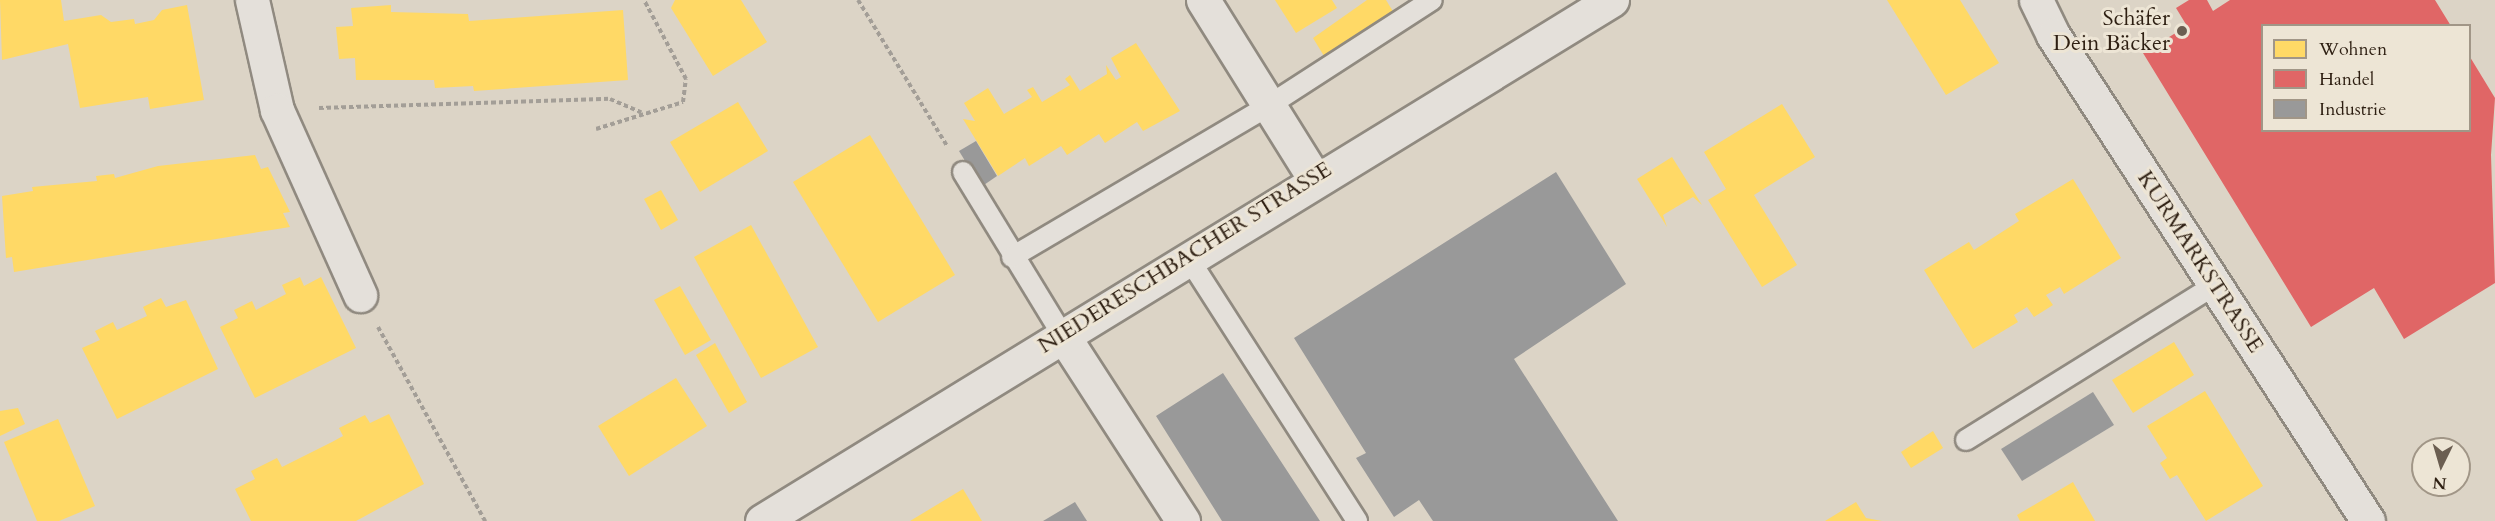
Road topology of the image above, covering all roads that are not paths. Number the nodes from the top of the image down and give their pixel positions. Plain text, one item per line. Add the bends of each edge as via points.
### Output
1 (252, 0) edge
2 (1203, 0) edge
3 (1432, 0) edge
4 (1612, 0) edge
5 (2036, 0) edge
6 (1268, 106) junction
7 (963, 172) road end
8 (1314, 178) junction
9 (1187, 256) junction
10 (1012, 257) junction
11 (2215, 285) junction
12 (360, 295) road end
13 (1062, 333) junction
14 (1966, 440) dead end
15 (806, 509) edge
16 (762, 521) edge
17 (1183, 521) edge
18 (1357, 521) edge
19 (2368, 521) edge

1 - 12 street via 277,110
2 - 6 street
3 - 6 lane
4 - 8 street, NIEDERESCHBACHER STRASSE
5 - 11 street, KURMARKSTRASSE via 2053,35
6 - 8 street
6 - 10 lane
7 - 10 lane
8 - 9 street, NIEDERESCHBACHER STRASSE
9 - 13 street, NIEDERESCHBACHER STRASSE
9 - 18 lane
10 - 13 lane
11 - 14 lane
11 - 19 street, KURMARKSTRASSE
13 - 15 street, NIEDERESCHBACHER STRASSE
13 - 17 street
15 - 16 street, NIEDERESCHBACHER STRASSE

